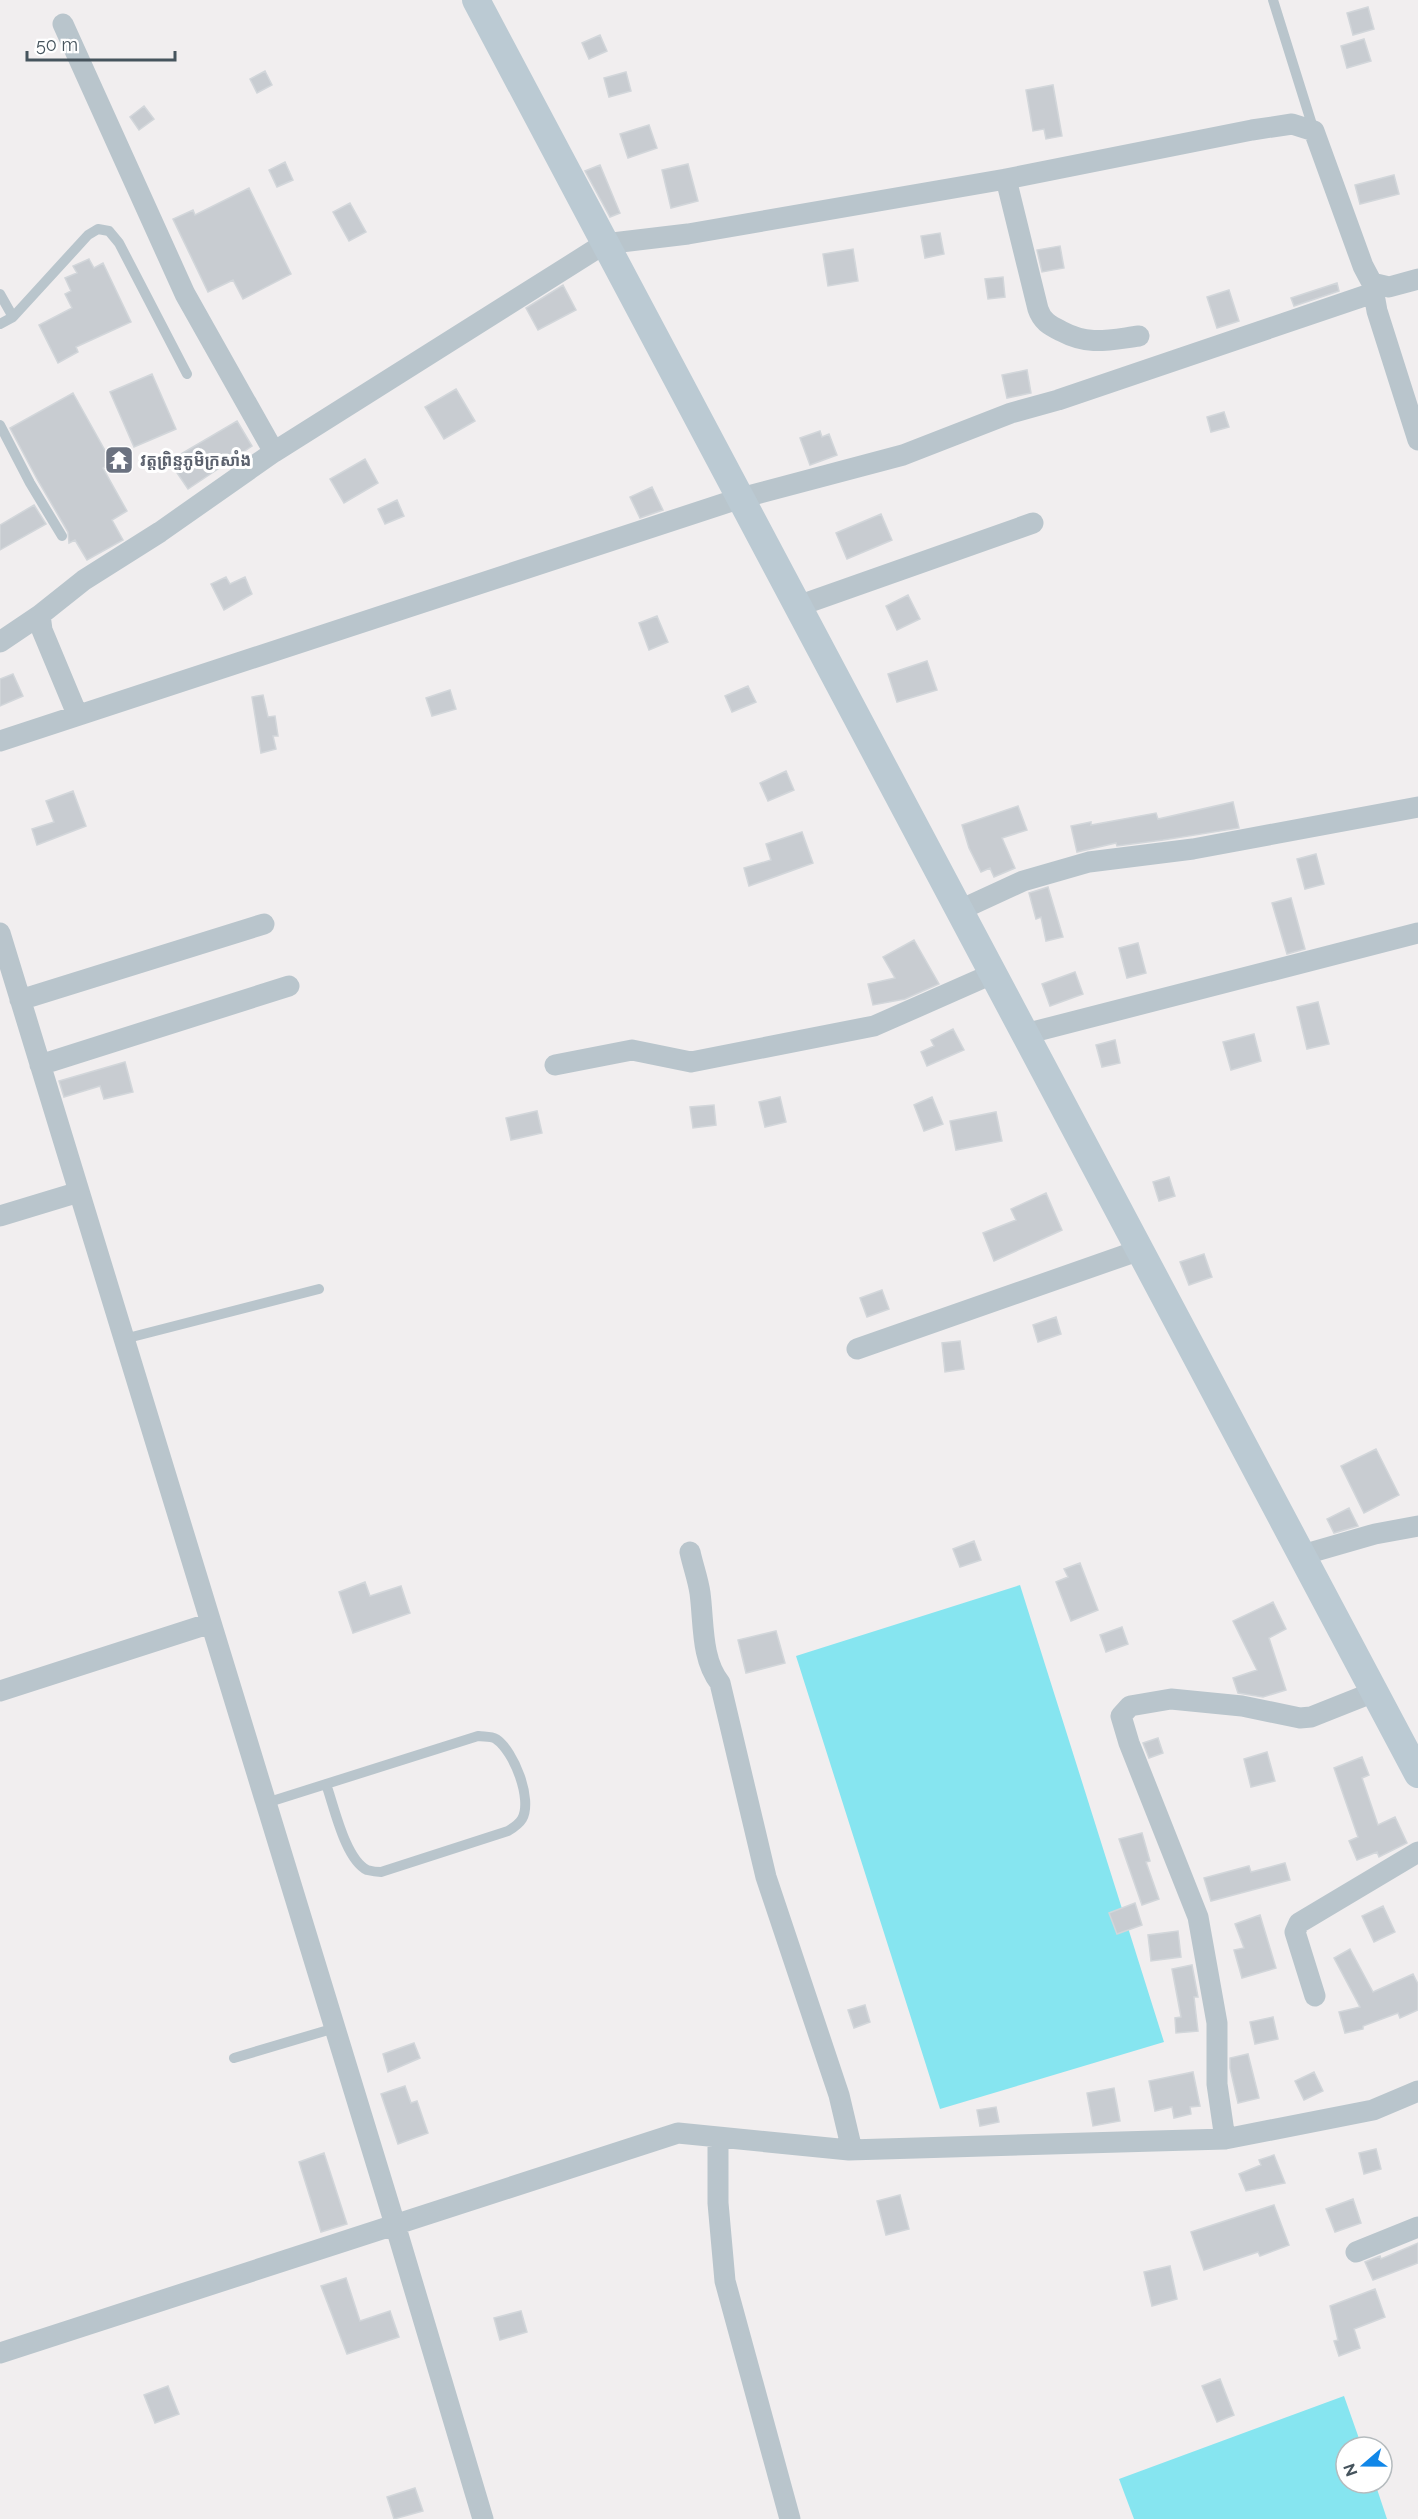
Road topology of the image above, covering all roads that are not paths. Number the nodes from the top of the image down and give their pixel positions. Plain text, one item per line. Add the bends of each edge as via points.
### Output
1 (476, 0) edge
2 (1273, 0) edge
3 (63, 24) dead end
4 (1314, 131) junction
5 (1006, 179) junction
6 (604, 244) junction
7 (1418, 279) edge
8 (0, 294) edge
9 (1374, 295) junction
10 (13, 317) junction
11 (0, 324) edge
12 (1138, 336) dead end
13 (187, 374) dead end
14 (0, 425) edge
15 (1418, 440) edge
16 (274, 452) junction
17 (741, 498) junction
18 (1033, 523) dead end
19 (62, 536) dead end
20 (798, 606) junction
21 (40, 615) junction
22 (0, 642) edge
23 (76, 714) junction
24 (0, 741) edge
25 (1418, 807) edge
26 (960, 910) junction
27 (264, 924) dead end
28 (0, 933) edge
29 (1418, 933) edge
30 (992, 974) junction
31 (289, 986) dead end
32 (20, 1000) junction
33 (1025, 1034) junction
34 (40, 1065) junction
35 (555, 1065) dead end
36 (79, 1192) junction
37 (0, 1216) edge
38 (1140, 1250) junction
39 (319, 1289) dead end
40 (124, 1339) junction
41 (857, 1349) dead end
42 (1418, 1526) edge
43 (690, 1552) dead end
44 (1302, 1555) junction
45 (211, 1623) junction
46 (0, 1691) edge
47 (1374, 1692) junction
48 (1418, 1774) edge
49 (326, 1784) junction
50 (266, 1803) junction
51 (1418, 1852) edge
52 (1314, 1996) dead end
53 (335, 2028) junction
54 (234, 2058) dead end
55 (1418, 2091) edge
56 (718, 2137) junction
57 (1225, 2139) junction
58 (852, 2150) junction
59 (1418, 2227) edge
60 (398, 2233) junction
61 (1356, 2252) dead end
62 (0, 2353) edge
63 (483, 2519) edge
64 (790, 2519) edge

1 - 6 street
2 - 4 lane
3 - 16 street via 185,294
4 - 5 street via 1292,124 1252,130
4 - 9 street
5 - 6 street via 688,234
5 - 12 street via 1038,309 1045,322 1076,339 1092,342
6 - 16 street
6 - 17 street
7 - 9 street
8 - 10 lane
9 - 15 street
9 - 17 street via 1011,413 903,455
10 - 11 lane
10 - 13 lane via 88,235 98,229 109,231 119,243
14 - 19 lane
16 - 21 street via 84,580
17 - 20 street
17 - 23 street
18 - 20 street
20 - 26 street
21 - 22 street
21 - 23 street via 42,630
23 - 24 street
25 - 26 street via 1193,849 1089,862 1023,881
26 - 30 street
27 - 32 street
28 - 32 street
29 - 33 street
30 - 33 street
30 - 35 street via 874,1026 692,1062 632,1050
31 - 34 street
32 - 34 street
33 - 38 street
34 - 36 street
36 - 37 street
36 - 40 street
38 - 41 street
38 - 44 street
39 - 40 lane
40 - 45 street
42 - 44 street
43 - 58 street via 707,1656 711,1673 720,1683 766,1877 839,2095
44 - 47 street
45 - 46 street
45 - 50 street
47 - 48 street
47 - 57 street via 1311,1717 1171,1699 1130,1706 1121,1716 1198,1917 1216,2024 1217,2084
49 - 49 lane via 478,1736 494,1737 516,1766 526,1809 521,1822 508,1831 381,1872 367,1870 355,1860
49 - 50 lane
50 - 53 street
51 - 52 street via 1299,1923 1295,1932
53 - 54 lane
53 - 60 street
55 - 57 street via 1373,2110
56 - 58 street
56 - 60 street via 678,2133
56 - 64 street via 724,2281
57 - 58 street
59 - 61 street
60 - 62 street
60 - 63 street

